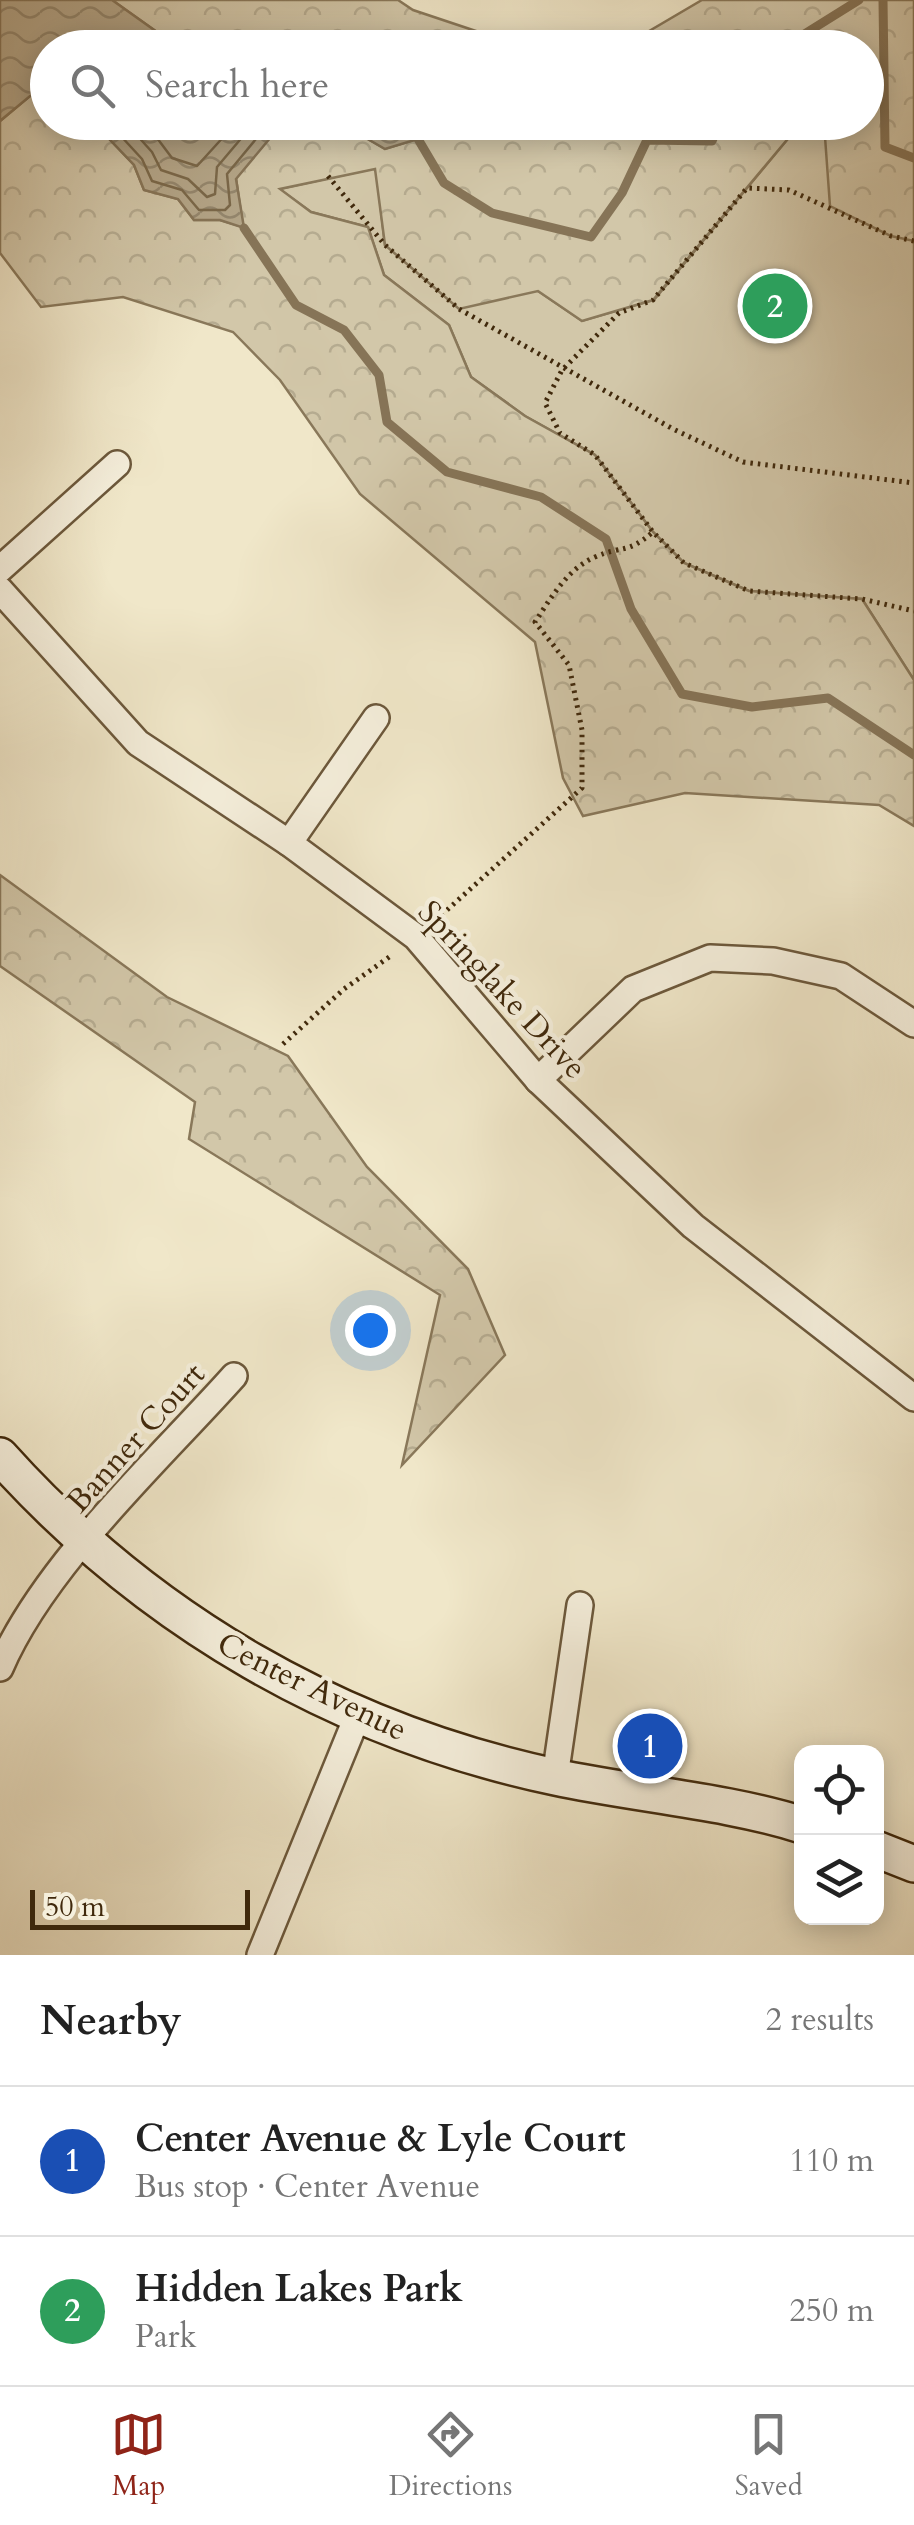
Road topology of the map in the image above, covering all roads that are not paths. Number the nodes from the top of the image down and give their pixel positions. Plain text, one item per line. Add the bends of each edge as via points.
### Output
1 (117, 464) dead end
2 (0, 569) edge
3 (0, 590) edge
4 (376, 718) dead end
5 (289, 843) junction
6 (914, 1024) edge
7 (538, 1080) junction
8 (234, 1376) dead end
9 (914, 1398) edge
10 (0, 1456) edge
11 (86, 1543) junction
12 (580, 1605) dead end
13 (0, 1668) edge
14 (357, 1717) junction
15 (554, 1777) junction
16 (794, 1823) edge
17 (884, 1853) edge
18 (914, 1864) edge
19 (260, 1955) edge

1 - 2 street
3 - 5 street, Springlake Drive via 138,743
4 - 5 street
5 - 7 street, Springlake Drive via 416,937
6 - 7 street via 842,976 774,961 710,958 633,989
7 - 9 street, Springlake Drive via 693,1226
8 - 11 street, Banner Court
10 - 11 street, Center Avenue
11 - 13 street, Banner Court via 16,1631
11 - 14 street, Center Avenue via 197,1629
12 - 15 street
14 - 15 street, Center Avenue
14 - 19 street
15 - 16 street, Center Avenue
17 - 18 street

